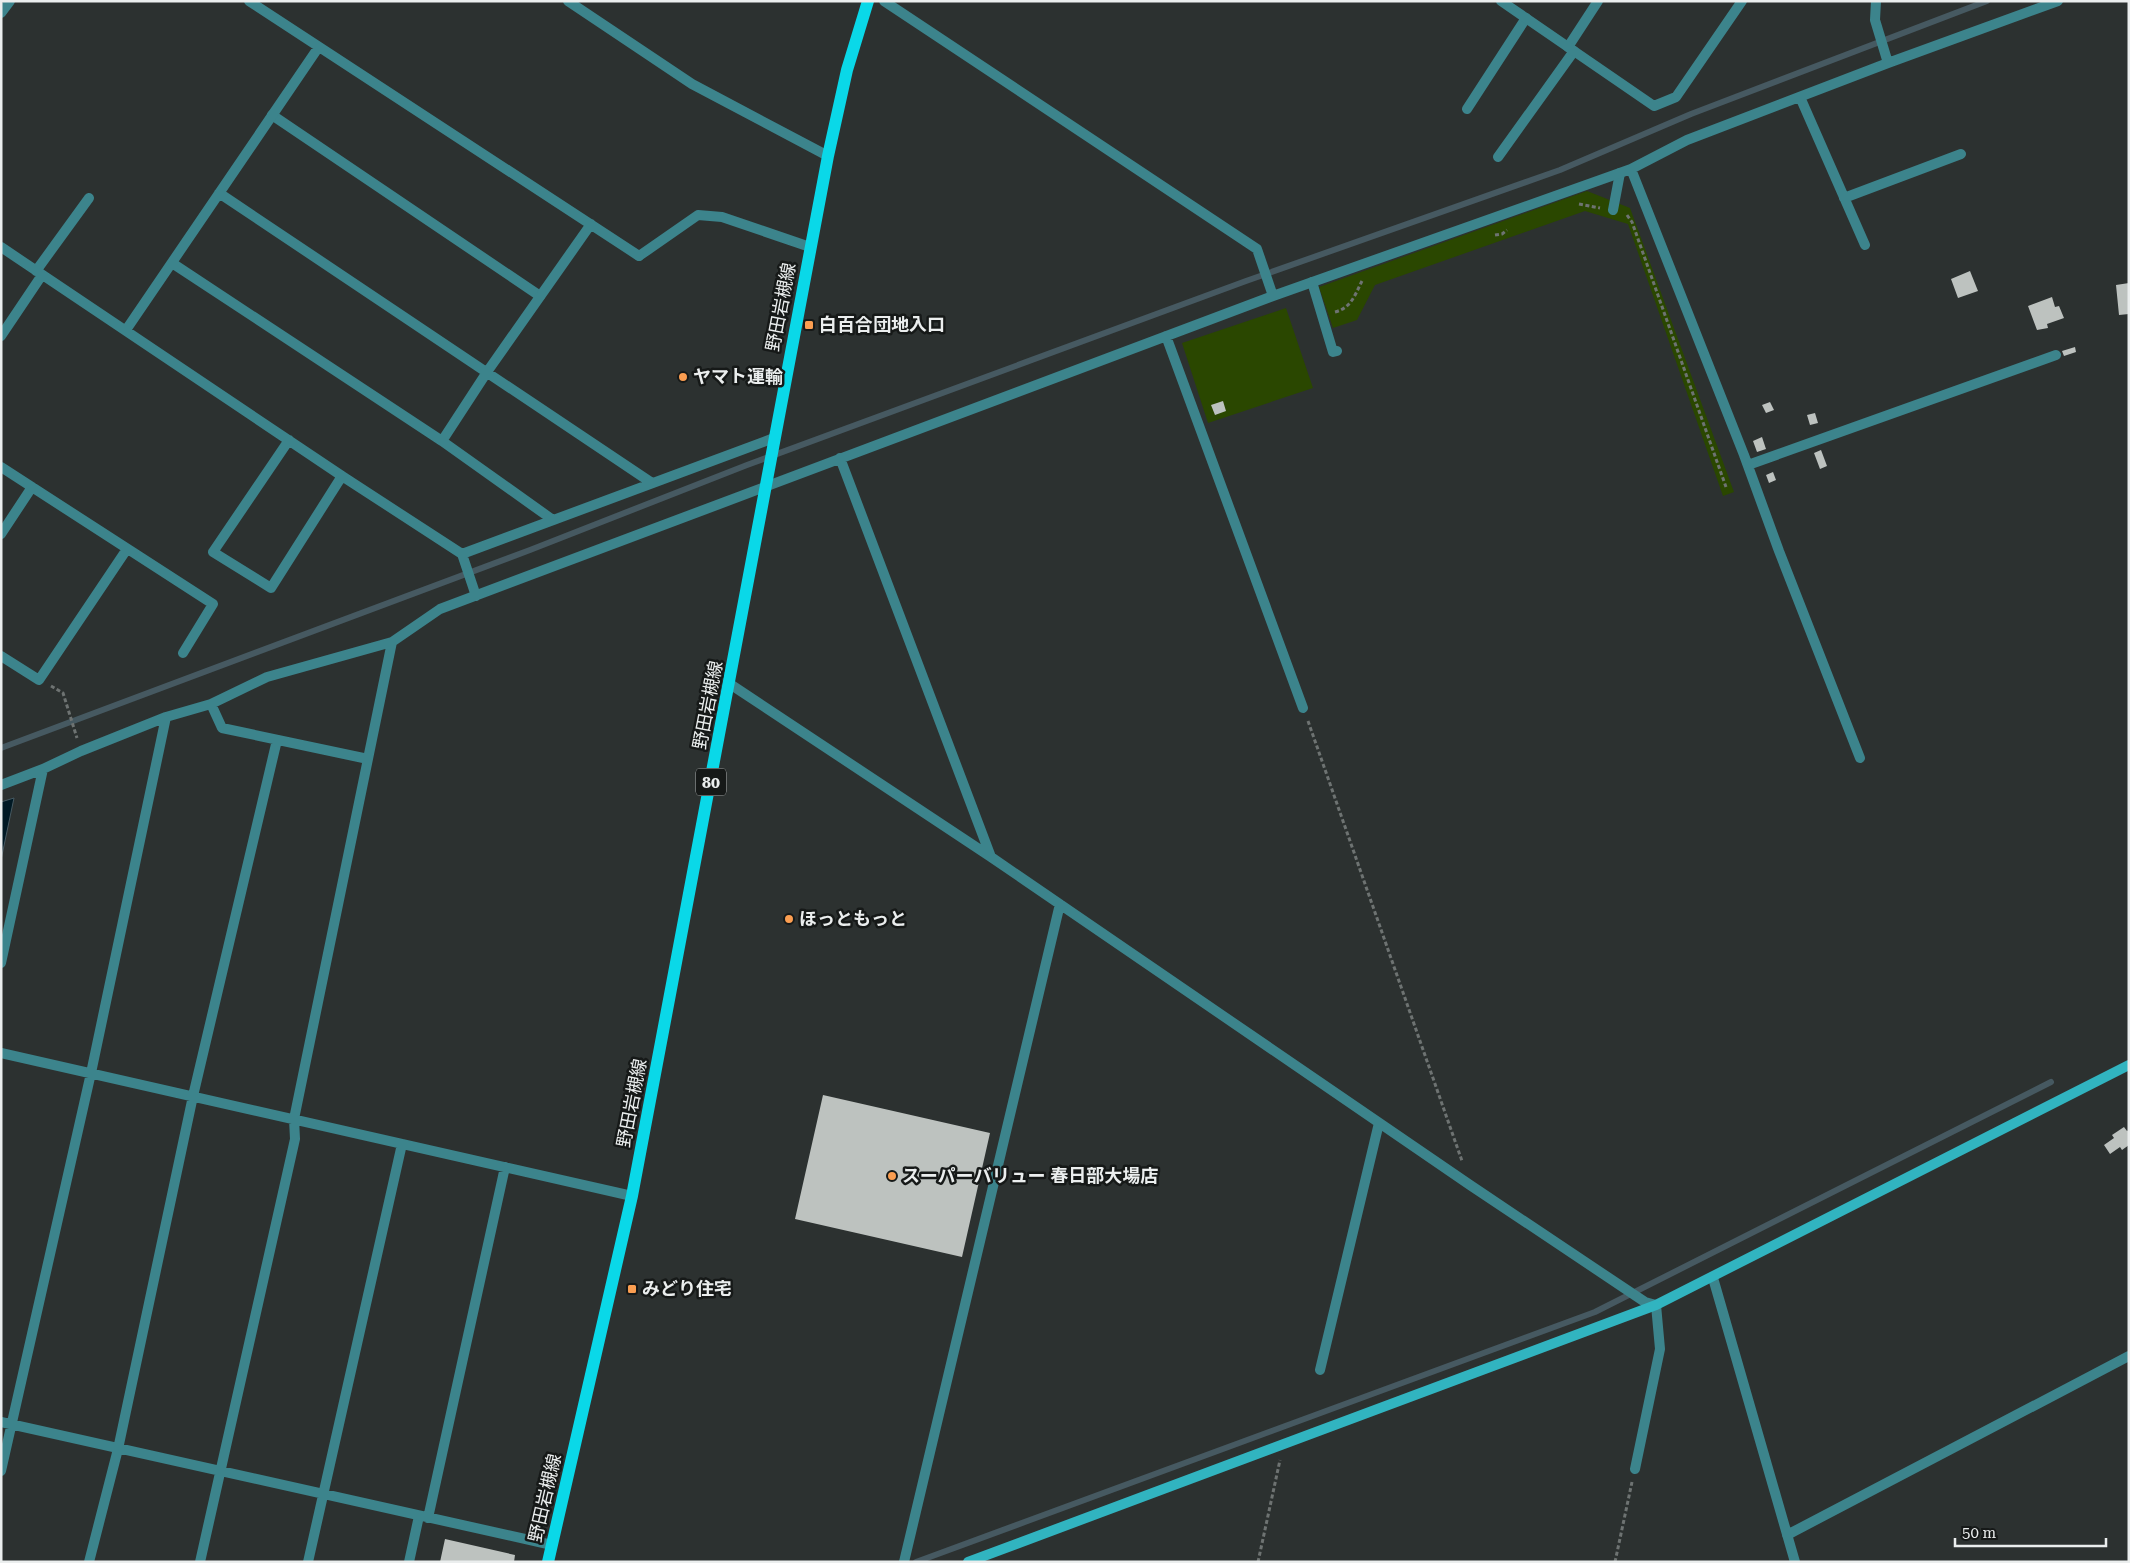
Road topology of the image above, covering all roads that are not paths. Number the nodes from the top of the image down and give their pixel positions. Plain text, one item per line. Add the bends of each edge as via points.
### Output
1 (10, 1) edge
2 (249, 1) edge
3 (568, 1) edge
4 (868, 1) edge
5 (884, 1) edge
6 (1501, 1) edge
7 (1598, 1) edge
8 (1742, 1) edge
9 (1876, 1) edge
10 (2058, 1) edge
11 (1, 13) edge
12 (1526, 18) junction
13 (318, 48) junction
14 (1571, 49) junction
15 (1888, 63) junction
16 (1800, 97) junction
17 (1467, 109) dead end
18 (272, 115) junction
19 (1961, 154) dead end
20 (828, 156) junction
21 (1498, 156) dead end
22 (1631, 169) junction
23 (1620, 173) junction
24 (219, 193) junction
25 (89, 198) dead end
26 (1844, 198) junction
27 (1613, 210) road end
28 (591, 224) junction
29 (1865, 245) dead end
30 (1, 247) edge
31 (810, 247) junction
32 (172, 263) junction
33 (39, 273) junction
34 (1312, 282) junction
35 (540, 296) junction
36 (1273, 296) junction
37 (126, 330) junction
38 (1, 336) edge
39 (1166, 336) junction
40 (1337, 351) dead end
41 (2056, 355) dead end
42 (487, 372) junction
43 (774, 438) junction
44 (289, 440) junction
45 (442, 441) junction
46 (840, 458) junction
47 (1748, 465) junction
48 (1, 467) edge
49 (342, 476) junction
50 (652, 483) junction
51 (765, 486) junction
52 (32, 487) junction
53 (553, 520) junction
54 (1, 534) edge
55 (127, 549) junction
56 (462, 554) junction
57 (476, 596) junction
58 (392, 642) junction
59 (183, 652) dead end
60 (1, 656) edge
61 (730, 684) junction
62 (212, 704) junction
63 (1303, 708) road end
64 (166, 717) junction
65 (276, 740) junction
66 (1860, 758) dead end
67 (368, 759) junction
68 (43, 770) junction
69 (1, 785) edge
70 (991, 857) junction
71 (1060, 904) junction
72 (1, 963) edge
73 (1, 1053) edge
74 (2129, 1065) edge
75 (91, 1073) junction
76 (193, 1096) junction
77 (294, 1119) junction
78 (1380, 1123) junction
79 (402, 1144) junction
80 (505, 1167) junction
81 (632, 1196) junction
82 (1713, 1278) junction
83 (1650, 1304) junction
84 (2129, 1356) edge
85 (1320, 1370) dead end
86 (1, 1422) edge
87 (12, 1425) junction
88 (118, 1449) junction
89 (1635, 1469) road end
90 (1, 1471) edge
91 (220, 1471) junction
92 (323, 1494) junction
93 (423, 1517) junction
94 (1787, 1535) junction
95 (552, 1546) junction
96 (905, 1558) edge
97 (89, 1562) edge
98 (200, 1562) edge
99 (308, 1562) edge
100 (408, 1562) edge
101 (548, 1562) edge
102 (968, 1562) edge
103 (1795, 1562) edge

1 - 11 street
2 - 13 street
3 - 20 street via 692,84
4 - 20 main road, 野田岩槻線 / 80 via 846,70
5 - 36 street via 1257,249
6 - 12 street
7 - 14 street
8 - 14 street via 1676,97 1654,106
9 - 15 street via 1875,20
10 - 15 street
12 - 14 street
12 - 17 street
13 - 18 street
13 - 28 street
14 - 21 street
15 - 16 street
16 - 22 street via 1687,140
16 - 26 street
18 - 24 street
18 - 35 street
19 - 26 street
20 - 31 main road, 野田岩槻線 / 80
22 - 23 street
22 - 47 street
23 - 27 street
23 - 34 street
24 - 32 street
24 - 42 street
25 - 33 street
26 - 29 street
28 - 31 street via 639,256 698,215 722,217
28 - 35 street
30 - 33 street
31 - 43 main road, 野田岩槻線 / 80
32 - 37 street
32 - 45 street
33 - 37 street
33 - 38 street
34 - 36 street
34 - 40 street via 1334,352
35 - 42 street
36 - 39 street
37 - 44 street
39 - 46 street
39 - 63 street
41 - 47 street
42 - 45 street
42 - 50 street
43 - 50 street
43 - 51 main road, 野田岩槻線 / 80
44 - 49 street
44 - 49 street via 213,552 271,588
45 - 53 street
46 - 51 street
46 - 70 street
47 - 66 street
48 - 52 street
49 - 56 street
50 - 53 street
51 - 57 street
51 - 61 main road, 野田岩槻線 / 80
52 - 54 street
52 - 55 street
53 - 56 street
55 - 59 street via 213,604
55 - 60 street via 39,680
56 - 57 street
57 - 58 street via 440,609
58 - 62 street via 267,677
58 - 67 street
61 - 70 street
61 - 81 main road, 野田岩槻線 / 80
62 - 64 street
62 - 65 street via 222,728
64 - 68 street
64 - 75 street
65 - 67 street
65 - 76 street
67 - 77 street
68 - 69 street
68 - 72 street
70 - 71 street
71 - 78 street
71 - 96 street
73 - 75 street
74 - 82 street
75 - 76 street
75 - 87 street
76 - 77 street
76 - 88 street
77 - 79 street
77 - 91 street via 295,1139
78 - 83 street
78 - 85 street
79 - 80 street
79 - 92 street
80 - 81 street
80 - 93 street
81 - 95 main road, 野田岩槻線 / 80
82 - 83 street
82 - 94 street
83 - 89 street via 1660,1349
83 - 102 street
84 - 94 street
86 - 87 street
87 - 88 street
87 - 90 street
88 - 91 street
88 - 97 street
91 - 92 street
91 - 98 street
92 - 93 street
92 - 99 street
93 - 95 street
93 - 100 street
94 - 103 street
95 - 101 main road, 野田岩槻線 / 80

